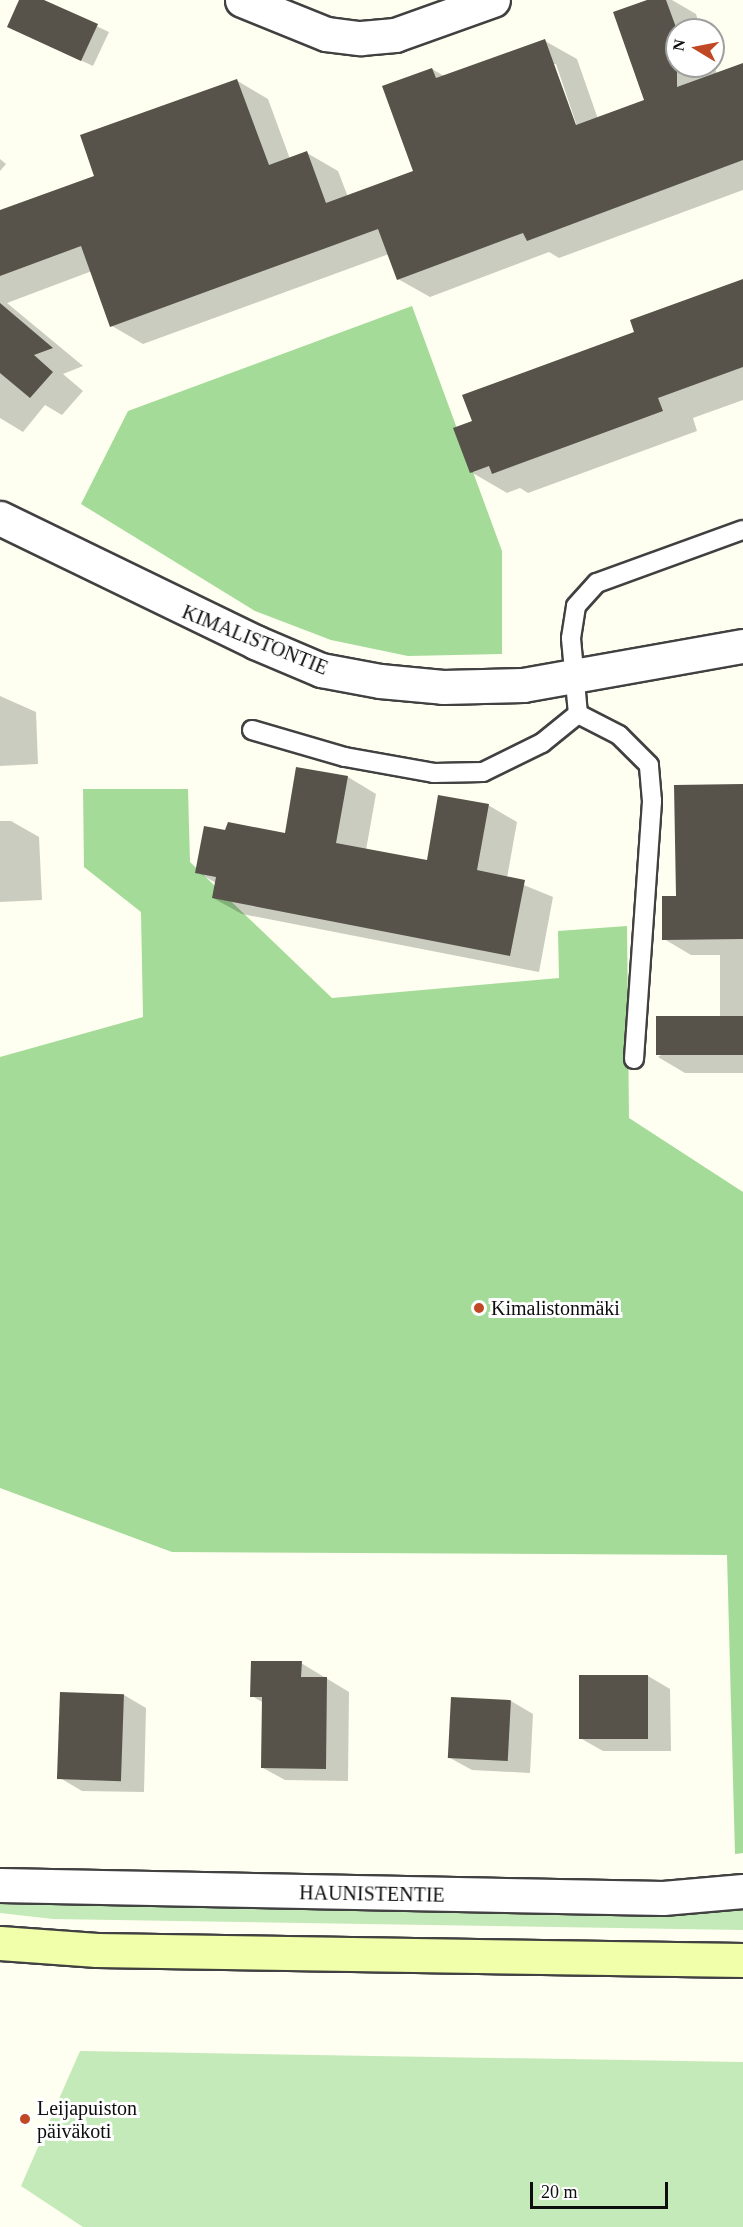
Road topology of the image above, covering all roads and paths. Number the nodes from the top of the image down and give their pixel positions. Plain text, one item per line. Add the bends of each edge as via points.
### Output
1 (242, 0) edge
2 (493, 0) edge
3 (0, 518) edge
4 (743, 530) edge
5 (743, 646) edge
6 (573, 677) junction
7 (578, 714) junction
8 (252, 730) dead end
9 (634, 1059) dead end
10 (0, 1885) edge
11 (743, 1891) edge
12 (0, 1943) edge
13 (743, 1959) edge

1 - 2 street via 326,34 361,38 395,35
3 - 6 street, KIMALISTONTIE via 181,610 321,670 443,687
4 - 6 lane via 597,583 576,606
5 - 6 street, KIMALISTONTIE
6 - 7 lane
7 - 8 lane via 542,742 483,772 434,773 345,757
7 - 9 lane via 619,735 649,765 652,801
10 - 11 street, HAUNISTENTIE via 651,1898
12 - 13 street via 97,1950

